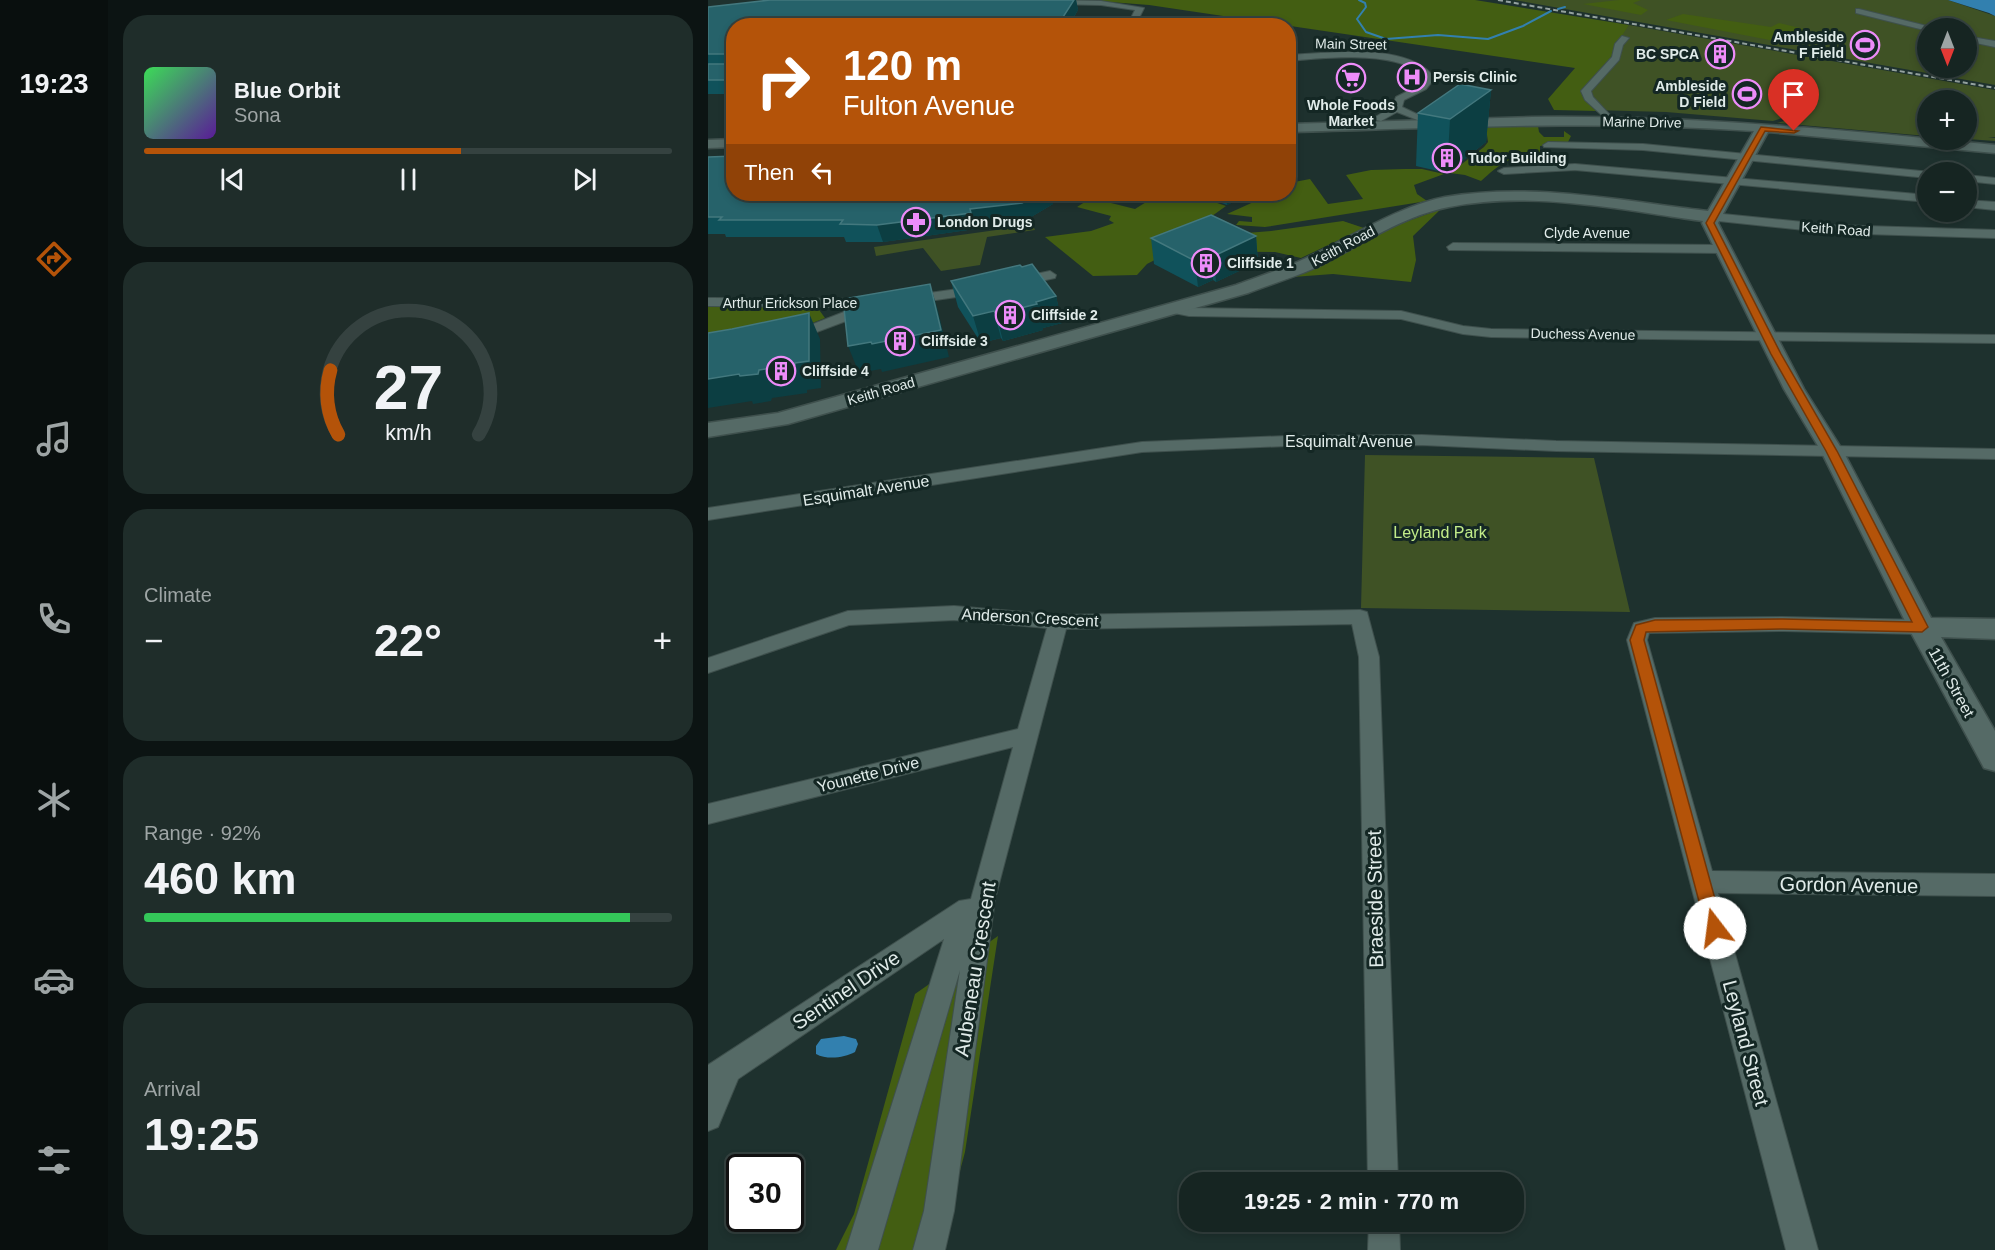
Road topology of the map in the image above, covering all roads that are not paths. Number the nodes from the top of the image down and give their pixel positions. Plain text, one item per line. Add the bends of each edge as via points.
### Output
1 (1045, 2) edge
2 (1859, 11) dead end
3 (1135, 18) edge
4 (1917, 26) edge
5 (1625, 38) dead end
6 (1977, 40) edge
7 (1995, 44) edge
8 (1296, 58) edge
9 (1397, 108) junction
10 (1420, 118) junction
11 (1601, 118) junction
12 (1377, 119) junction
13 (1296, 121) edge
14 (1296, 128) edge
15 (1763, 128) junction
16 (708, 136) edge
17 (726, 136) edge
18 (1917, 137) edge
19 (1977, 142) edge
20 (726, 143) edge
21 (708, 144) edge
22 (1995, 144) edge
23 (1548, 145) dead end
24 (1995, 149) edge
25 (1748, 158) junction
26 (1504, 171) dead end
27 (1917, 173) edge
28 (1977, 179) edge
29 (1736, 181) junction
30 (1995, 181) edge
31 (1917, 198) edge
32 (1977, 204) edge
33 (1995, 206) edge
34 (1713, 217) junction
35 (1995, 234) edge
36 (1453, 247) dead end
37 (1722, 249) junction
38 (1050, 275) dead end
39 (708, 302) edge
40 (859, 304) junction
41 (1174, 309) junction
42 (1767, 336) junction
43 (1995, 339) edge
44 (777, 342) edge
45 (708, 430) edge
46 (1832, 451) junction
47 (1995, 454) edge
48 (708, 514) edge
49 (1360, 617) joint
50 (1058, 622) junction
51 (1922, 627) junction
52 (1995, 629) edge
53 (708, 666) edge
54 (1029, 735) junction
55 (1995, 759) edge
56 (708, 814) edge
57 (1702, 882) junction
58 (1995, 885) edge
59 (974, 905) junction
60 (718, 1074) edge
61 (708, 1117) edge
62 (1383, 1172) edge
63 (1384, 1232) edge
64 (862, 1250) edge
65 (929, 1250) edge
66 (1384, 1250) edge
67 (1802, 1250) edge

1 - 3 street via 1140,8
2 - 4 street
5 - 11 street via 1619,44 1616,58 1586,91
6 - 7 street
8 - 9 street, Main Street via 1380,57 1423,68 1430,80 1399,99
9 - 10 street
9 - 12 street, Main Street
10 - 11 street, Marine Drive
10 - 12 street, Marine Drive
11 - 14 street, Marine Drive
11 - 15 street, Marine Drive
11 - 18 street, Marine Drive via 1723,120
12 - 13 street, Marine Drive
15 - 24 street, Marine Drive
15 - 25 street
16 - 17 street
19 - 22 street
20 - 21 street
23 - 25 street via 1643,147
25 - 27 street
25 - 29 street
26 - 29 street via 1575,167
28 - 30 street
29 - 31 street
29 - 34 street
32 - 33 street
34 - 35 street, Keith Road via 1833,229
34 - 37 street, 11th Street via 1710,223
34 - 41 street, Keith Road via 1554,197 1446,202 1395,220 1284,275
36 - 37 street, Clyde Avenue
37 - 42 street, 11th Street
38 - 40 street, Arthur Erickson Place via 995,287
39 - 40 street, Arthur Erickson Place
40 - 44 street via 849,315
41 - 42 street, Duchess Avenue via 1401,315 1491,333
41 - 45 street, Keith Road via 780,419
42 - 43 street, Duchess Avenue
42 - 46 street, 11th Street
46 - 47 street, Esquimalt Avenue
46 - 48 street, Esquimalt Avenue via 1422,440 1142,447
46 - 51 street, 11th Street
49 - 50 street, Anderson Crescent
49 - 62 street, Braeside Street via 1369,657
50 - 53 street, Anderson Crescent via 954,613 848,618
50 - 54 street, Aubeneau Crescent
51 - 52 street
51 - 55 street, 11th Street
51 - 57 street, Leyland Street via 1783,624 1641,628 1637,640
54 - 56 street, Younette Drive
54 - 59 street, Aubeneau Crescent
57 - 58 street, Gordon Avenue
57 - 67 street, Leyland Street
59 - 60 street, Sentinel Drive
59 - 64 street, Aubeneau Crescent
59 - 65 street, Aubeneau Crescent via 939,1211
60 - 61 street
63 - 66 street

